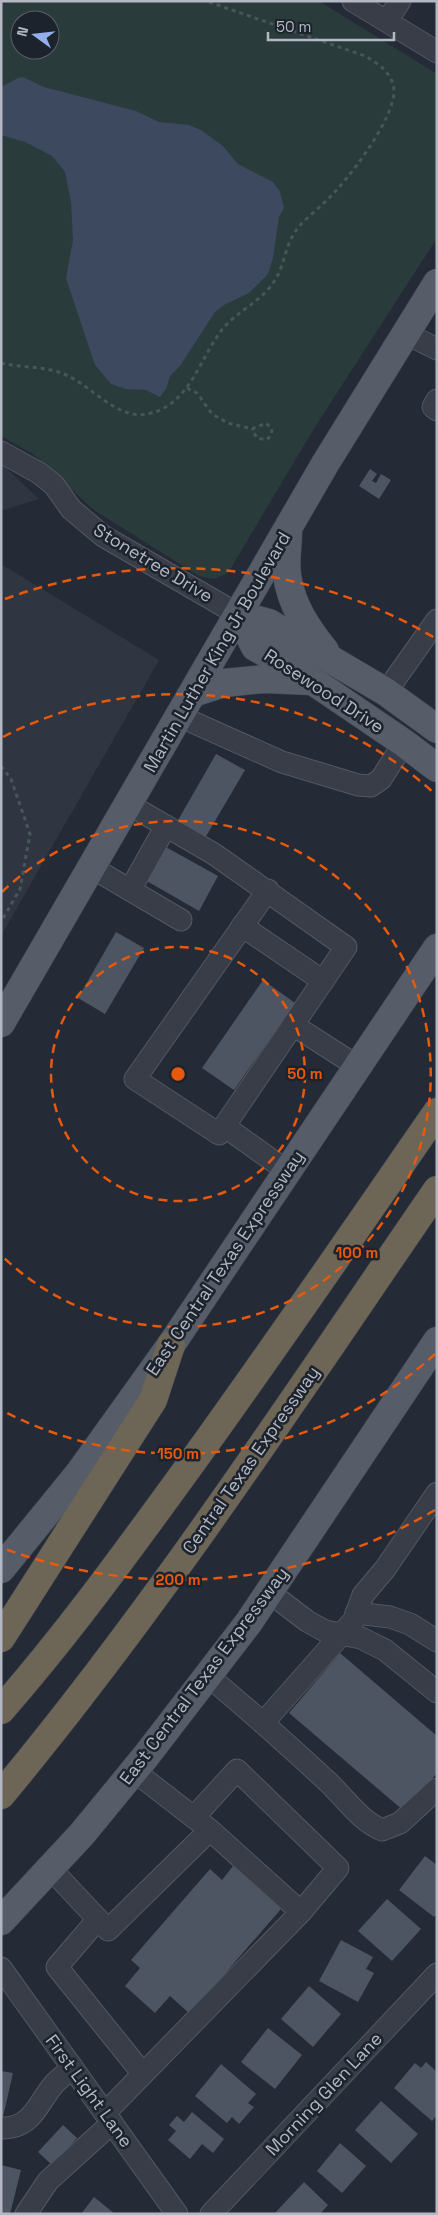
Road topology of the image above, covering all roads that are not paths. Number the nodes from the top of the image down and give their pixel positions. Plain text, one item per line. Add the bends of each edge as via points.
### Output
1 (353, 1) edge
2 (400, 1) edge
3 (387, 21) junction
4 (437, 52) edge
5 (437, 283) edge
6 (405, 334) junction
7 (437, 349) edge
8 (437, 400) edge
9 (437, 410) edge
10 (1, 452) edge
11 (288, 528) junction
12 (239, 615) junction
13 (436, 622) edge
14 (334, 662) junction
15 (311, 681) junction
16 (386, 692) junction
17 (186, 704) junction
18 (437, 729) edge
19 (404, 743) junction
20 (436, 768) edge
21 (128, 804) junction
22 (166, 826) junction
23 (91, 867) junction
24 (130, 890) junction
25 (268, 890) junction
26 (181, 920) dead end
27 (242, 926) junction
28 (437, 948) edge
29 (428, 968) edge
30 (323, 981) junction
31 (1, 1023) edge
32 (293, 1025) junction
33 (357, 1066) junction
34 (437, 1112) edge
35 (224, 1126) junction
36 (287, 1171) junction
37 (437, 1190) edge
38 (171, 1345) junction
39 (436, 1345) edge
40 (437, 1493) edge
41 (1, 1569) edge
42 (269, 1592) junction
43 (356, 1613) junction
44 (340, 1635) junction
45 (1, 1638) edge
46 (437, 1640) edge
47 (208, 1676) junction
48 (437, 1692) edge
49 (1, 1710) edge
50 (263, 1723) junction
51 (134, 1771) junction
52 (437, 1790) edge
53 (1, 1795) edge
54 (202, 1824) junction
55 (50, 1868) junction
56 (301, 1912) junction
57 (98, 1919) junction
58 (1, 1921) edge
59 (1, 1968) edge
60 (437, 1974) edge
61 (72, 2067) junction
62 (143, 2074) junction
63 (109, 2118) junction
64 (1, 2128) edge
65 (26, 2214) edge
66 (177, 2214) edge
67 (211, 2214) edge

1 - 3 street
2 - 3 street
3 - 4 street
5 - 6 main road, Martin Luther King Jr Boulevard
6 - 7 street
6 - 11 main road, Martin Luther King Jr Boulevard
8 - 9 street via 433,407
10 - 12 street, Stonetree Drive via 54,485 71,508 103,536
11 - 12 main road, Martin Luther King Jr Boulevard
11 - 14 main road via 287,574 293,599 304,624
12 - 14 main road, Rosewood Drive via 268,623
12 - 15 main road, Rosewood Drive via 255,647
12 - 17 main road, Martin Luther King Jr Boulevard
13 - 16 street
14 - 16 main road, Rosewood Drive
15 - 17 main road via 264,679 224,683
15 - 19 main road, Rosewood Drive
16 - 18 main road, Rosewood Drive
17 - 19 street via 282,762 358,785 371,786 381,779
17 - 21 main road, Martin Luther King Jr Boulevard
19 - 20 main road, Rosewood Drive
21 - 22 street
21 - 23 main road, Martin Luther King Jr Boulevard
22 - 24 street
22 - 25 street
23 - 24 street
23 - 31 main road, Martin Luther King Jr Boulevard
24 - 26 street
25 - 27 street
25 - 30 street via 346,947
27 - 30 street
27 - 35 street via 135,1080 219,1134
28 - 29 main road, East Central Texas Expressway
29 - 33 main road, East Central Texas Expressway
30 - 32 street
32 - 33 street
32 - 35 street
33 - 36 main road, East Central Texas Expressway
34 - 49 highway via 158,1510 106,1581
35 - 36 street
36 - 38 main road, East Central Texas Expressway
37 - 53 highway, Central Texas Expressway via 174,1572 122,1644
38 - 41 main road, East Central Texas Expressway via 80,1472
38 - 45 highway via 153,1400
39 - 42 main road, East Central Texas Expressway
40 - 43 street via 385,1569 363,1595
42 - 44 street via 306,1621
42 - 47 main road, East Central Texas Expressway
43 - 44 street
43 - 46 street via 390,1617 410,1624
44 - 48 street via 361,1638 385,1650
44 - 50 street
47 - 50 street
47 - 51 main road, East Central Texas Expressway
50 - 52 street via 368,1824 382,1830 400,1823
51 - 54 street
51 - 55 main road, East Central Texas Expressway
54 - 56 street
54 - 56 street via 237,1770 338,1868
54 - 57 street via 108,1930
55 - 57 street
55 - 58 main road, East Central Texas Expressway
56 - 62 street
57 - 62 street via 57,1967
59 - 61 street, First Light Lane
60 - 67 street, Morning Glen Lane
61 - 63 street, First Light Lane
61 - 64 street via 30,2118 14,2128
62 - 63 street
63 - 65 street via 48,2181
63 - 66 street, First Light Lane

